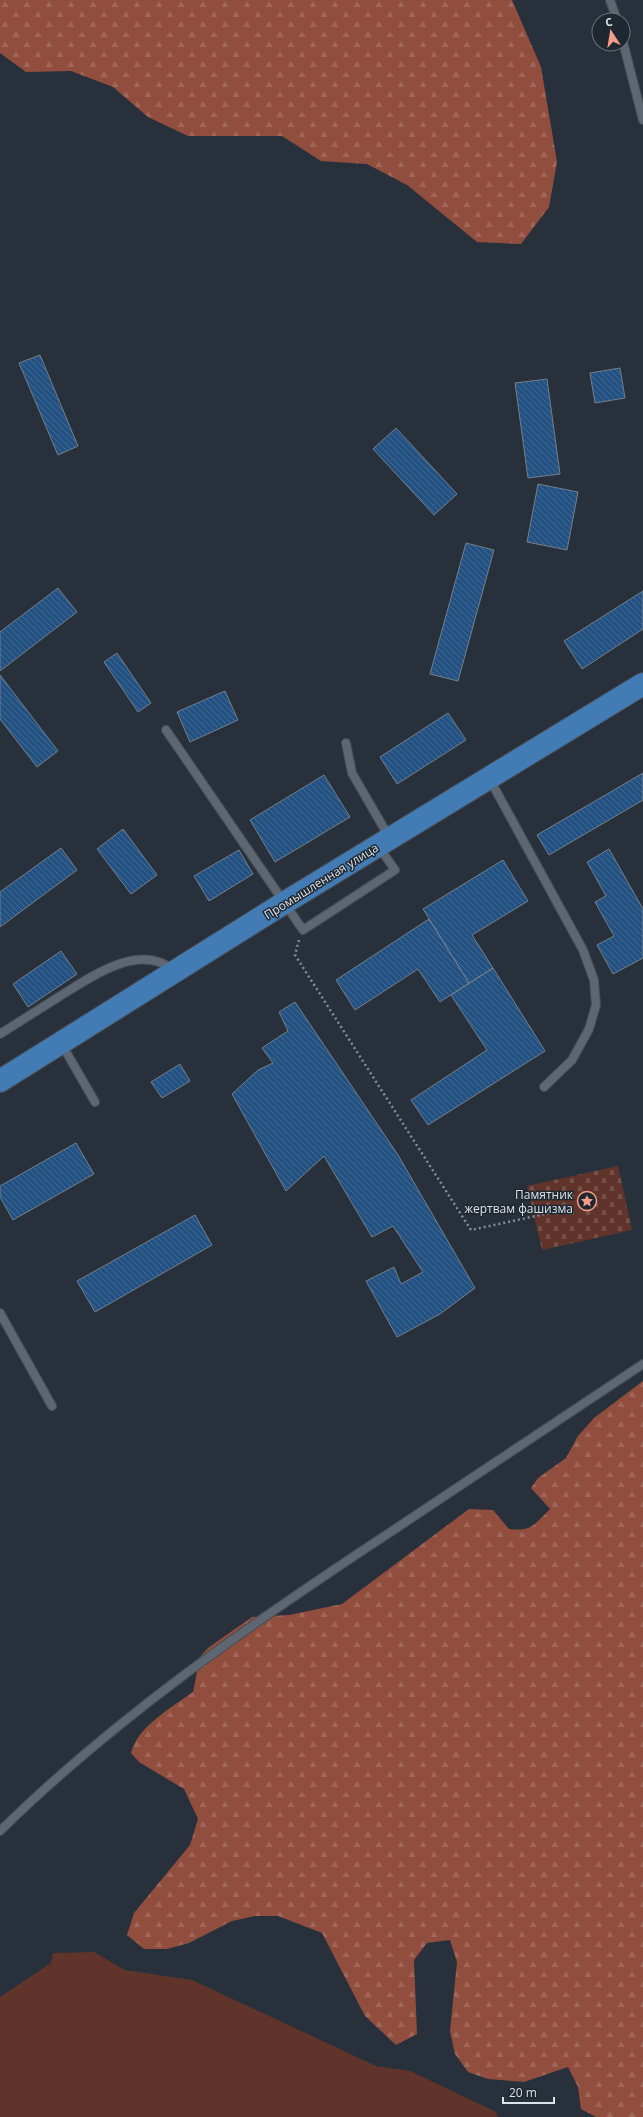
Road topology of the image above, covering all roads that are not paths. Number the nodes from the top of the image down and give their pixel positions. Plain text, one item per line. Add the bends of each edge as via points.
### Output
1 (610, 0) edge
2 (615, 12) edge
3 (626, 52) edge
4 (643, 120) edge
5 (643, 684) edge
6 (166, 730) dead end
7 (346, 743) dead end
8 (489, 778) junction
9 (384, 842) junction
10 (284, 903) junction
11 (174, 971) junction
12 (0, 1034) edge
13 (61, 1043) junction
14 (0, 1081) edge
15 (544, 1087) dead end
16 (95, 1102) dead end
17 (0, 1313) edge
18 (643, 1364) edge
19 (52, 1406) dead end
20 (0, 1831) edge

1 - 2 lane
3 - 4 lane
5 - 8 main road, Промышленная улица
6 - 10 lane
7 - 9 lane via 352,773
8 - 9 main road, Промышленная улица
8 - 15 lane via 583,950 594,980 596,1005 589,1029 572,1060
9 - 10 main road, Промышленная улица
9 - 10 lane via 395,870 303,930
10 - 11 main road, Промышленная улица
11 - 12 lane via 165,963 143,959 121,963 96,974
11 - 13 main road, Промышленная улица
13 - 14 main road, Промышленная улица
13 - 16 lane
17 - 19 lane
18 - 20 lane via 279,1606 120,1724 42,1789

